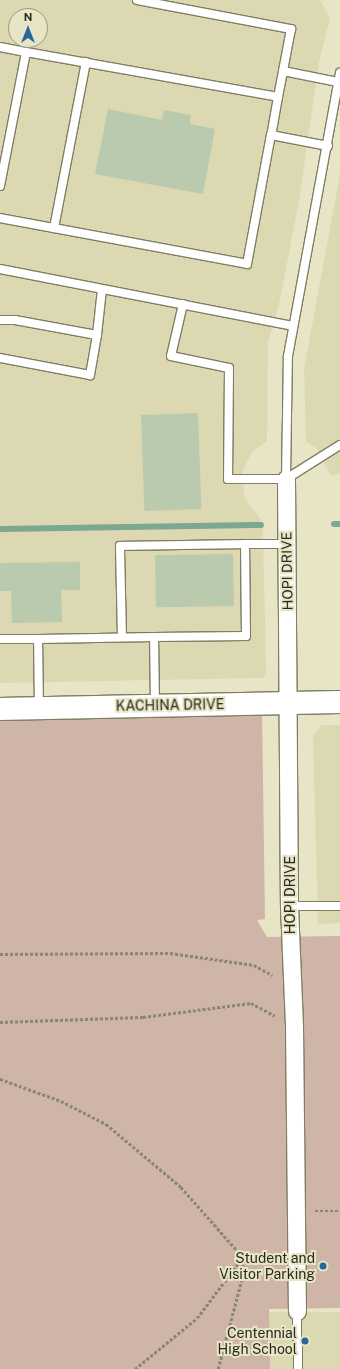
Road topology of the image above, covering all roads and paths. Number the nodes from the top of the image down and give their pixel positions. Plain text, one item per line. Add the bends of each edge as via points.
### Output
1 (137, 0) edge
2 (0, 47) edge
3 (26, 52) junction
4 (86, 62) junction
5 (283, 71) junction
6 (340, 73) edge
7 (338, 82) junction
8 (278, 97) junction
9 (337, 112) edge
10 (271, 135) junction
11 (328, 146) junction
12 (0, 186) edge
13 (0, 218) edge
14 (54, 228) junction
15 (0, 269) edge
16 (102, 289) junction
17 (183, 304) junction
18 (0, 320) edge
19 (293, 326) junction
20 (97, 335) junction
21 (0, 358) edge
22 (340, 445) edge
23 (286, 479) junction
24 (245, 544) junction
25 (287, 544) junction
26 (122, 637) junction
27 (154, 637) junction
28 (0, 639) edge
29 (38, 639) junction
30 (340, 702) edge
31 (290, 703) junction
32 (155, 706) junction
33 (40, 708) junction
34 (0, 709) edge
35 (290, 906) junction
36 (340, 906) edge
37 (0, 954) edge
38 (291, 984) junction
39 (0, 1022) edge
40 (294, 1027) junction
41 (0, 1080) edge
42 (340, 1210) edge
43 (296, 1211) junction
44 (296, 1252) junction
45 (243, 1257) junction
46 (297, 1311) joint
47 (135, 1369) edge
48 (218, 1369) edge
49 (298, 1369) edge

1 - 5 lane via 291,29
2 - 3 lane
3 - 4 lane
3 - 12 lane
4 - 8 lane
4 - 14 lane
5 - 7 lane
5 - 8 lane
6 - 7 lane
7 - 9 lane
8 - 10 lane
9 - 11 lane
10 - 11 lane
10 - 14 lane via 247,264
11 - 19 lane
13 - 14 lane
15 - 16 lane
16 - 17 lane
16 - 20 lane
17 - 19 lane
17 - 23 lane via 171,356 229,368 228,479
18 - 20 lane via 15,320
19 - 23 lane via 288,356
20 - 21 lane via 90,375
22 - 23 lane
23 - 25 street, HOPI DRIVE
24 - 25 lane
24 - 26 lane via 120,546
24 - 27 lane via 246,636
25 - 31 street, HOPI DRIVE
26 - 27 lane
26 - 29 lane
27 - 32 lane
28 - 29 lane
29 - 33 lane
30 - 31 street, KACHINA DRIVE
31 - 32 street, KACHINA DRIVE
31 - 35 street, HOPI DRIVE
32 - 33 street, KACHINA DRIVE
33 - 34 street, KACHINA DRIVE
35 - 36 lane
35 - 38 street, HOPI DRIVE
37 - 38 path via 170,952 254,965
38 - 40 street, HOPI DRIVE
39 - 40 path via 143,1017 251,1003
40 - 43 street, HOPI DRIVE
41 - 45 path via 61,1101 106,1124 181,1187
42 - 43 path
43 - 44 street, HOPI DRIVE
44 - 45 path
44 - 46 street, HOPI DRIVE
45 - 47 path via 197,1318
45 - 48 path via 242,1278
46 - 49 lane

